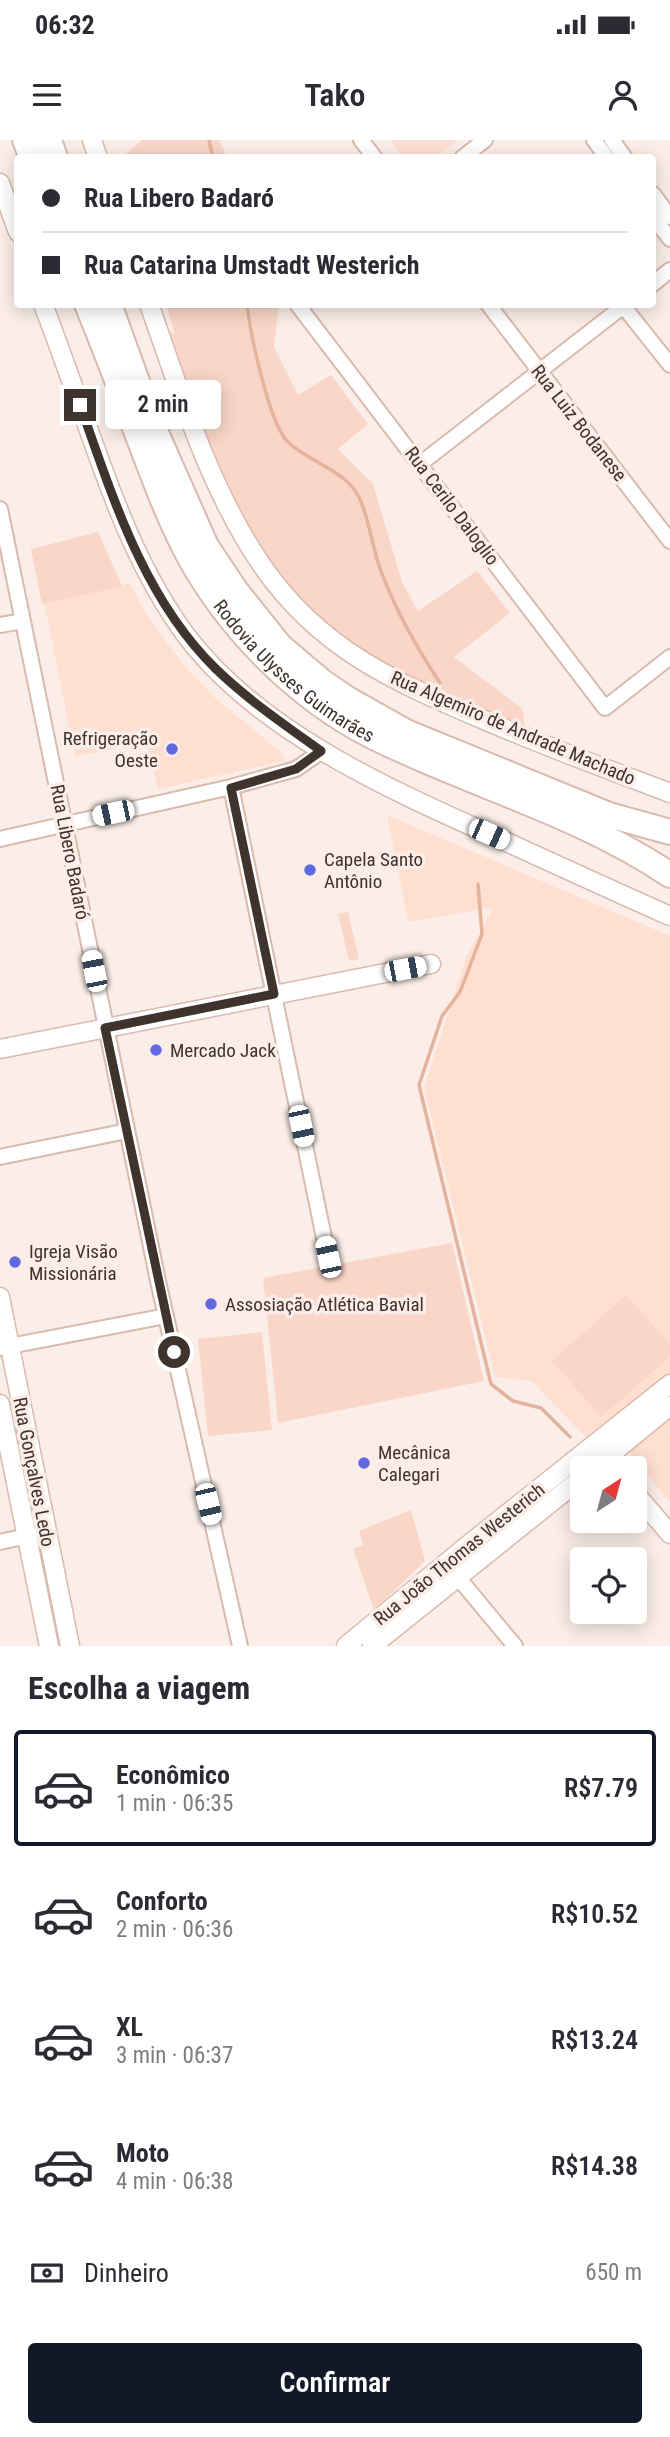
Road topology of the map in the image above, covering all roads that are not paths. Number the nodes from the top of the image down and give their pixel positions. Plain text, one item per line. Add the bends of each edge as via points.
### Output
1 (361, 140) edge
2 (485, 140) edge
3 (372, 154) edge
4 (467, 154) edge
5 (0, 183) edge
6 (656, 198) edge
7 (4, 212) edge
8 (670, 217) edge
9 (656, 221) edge
10 (670, 239) edge
11 (670, 270) edge
12 (656, 282) edge
13 (44, 308) edge
14 (89, 308) edge
15 (110, 308) edge
16 (150, 308) edge
17 (300, 308) edge
18 (491, 308) edge
19 (622, 308) edge
20 (627, 308) edge
21 (670, 365) edge
22 (539, 372) junction
23 (420, 464) junction
24 (0, 509) edge
25 (670, 541) edge
26 (23, 621) junction
27 (0, 625) edge
28 (670, 657) edge
29 (321, 751) junction
30 (231, 788) junction
31 (670, 793) edge
32 (65, 824) junction
33 (670, 832) edge
34 (0, 839) edge
35 (670, 875) edge
36 (670, 916) edge
37 (431, 964) dead end
38 (274, 994) junction
39 (105, 1028) junction
40 (0, 1049) edge
41 (127, 1132) junction
42 (0, 1157) edge
43 (328, 1257) dead end
44 (0, 1297) edge
45 (166, 1317) junction
46 (5, 1347) edge
47 (668, 1395) edge
48 (0, 1405) edge
49 (27, 1437) junction
50 (8, 1442) junction
51 (607, 1456) edge
52 (570, 1478) edge
53 (570, 1487) edge
54 (517, 1507) junction
55 (648, 1508) edge
56 (528, 1521) junction
57 (46, 1532) junction
58 (670, 1534) edge
59 (26, 1536) junction
60 (0, 1542) edge
61 (451, 1570) junction
62 (64, 1622) junction
63 (45, 1626) junction
64 (371, 1640) edge
65 (50, 1646) edge
66 (70, 1646) edge
67 (240, 1646) edge
68 (346, 1646) edge
69 (515, 1646) edge

1 - 3 street
2 - 4 street
5 - 7 street
6 - 8 street
9 - 10 street
11 - 12 street
13 - 29 street via 116,507 154,586 186,635 215,668
14 - 35 highway, Rodovia Ulysses Guimarães via 160,495 189,556 240,629 290,682 371,735 583,827
15 - 33 highway, Rodovia Ulysses Guimarães via 153,426 206,546 280,646 321,681 406,732 609,815
16 - 31 street, Rua Algemiro de Andrade Machado via 204,456 234,520 295,608 334,643 409,688
17 - 23 street, Rua Cerilo Daloglio
18 - 22 street, Rua Luiz Bodanese
19 - 22 street
20 - 21 street
22 - 23 street
22 - 25 street, Rua Luiz Bodanese
23 - 28 street, Rua Cerilo Daloglio via 605,708
24 - 26 street, Rua Libero Badaró
26 - 27 street
26 - 32 street, Rua Libero Badaró
29 - 30 street via 296,769
29 - 36 street via 399,793
30 - 32 street
30 - 38 street
32 - 34 street
32 - 39 street, Rua Libero Badaró
37 - 38 street
38 - 39 street
38 - 43 street
39 - 40 street
39 - 41 street, Rua Libero Badaró
41 - 42 street
41 - 45 street, Rua Libero Badaró
44 - 46 street, Rua Gonçalves Ledo
45 - 46 street
45 - 67 street, Rua Libero Badaró
46 - 49 street, Rua Gonçalves Ledo
47 - 51 street, Rua João Thomas Westerich
48 - 50 street, Rua Gonçalves Ledo
49 - 50 street
49 - 57 street, Rua Gonçalves Ledo
50 - 59 street, Rua Gonçalves Ledo
52 - 54 street, Rua João Thomas Westerich
53 - 56 street, Rua João Thomas Westerich
54 - 56 street
54 - 61 street, Rua João Thomas Westerich
55 - 58 street
56 - 61 street, Rua João Thomas Westerich
57 - 59 street
57 - 62 street, Rua Gonçalves Ledo
59 - 60 street
59 - 63 street, Rua Gonçalves Ledo
61 - 64 street, Rua João Thomas Westerich
61 - 69 street
62 - 63 street
62 - 66 street, Rua Gonçalves Ledo
63 - 65 street, Rua Gonçalves Ledo
64 - 68 street, Rua João Thomas Westerich

